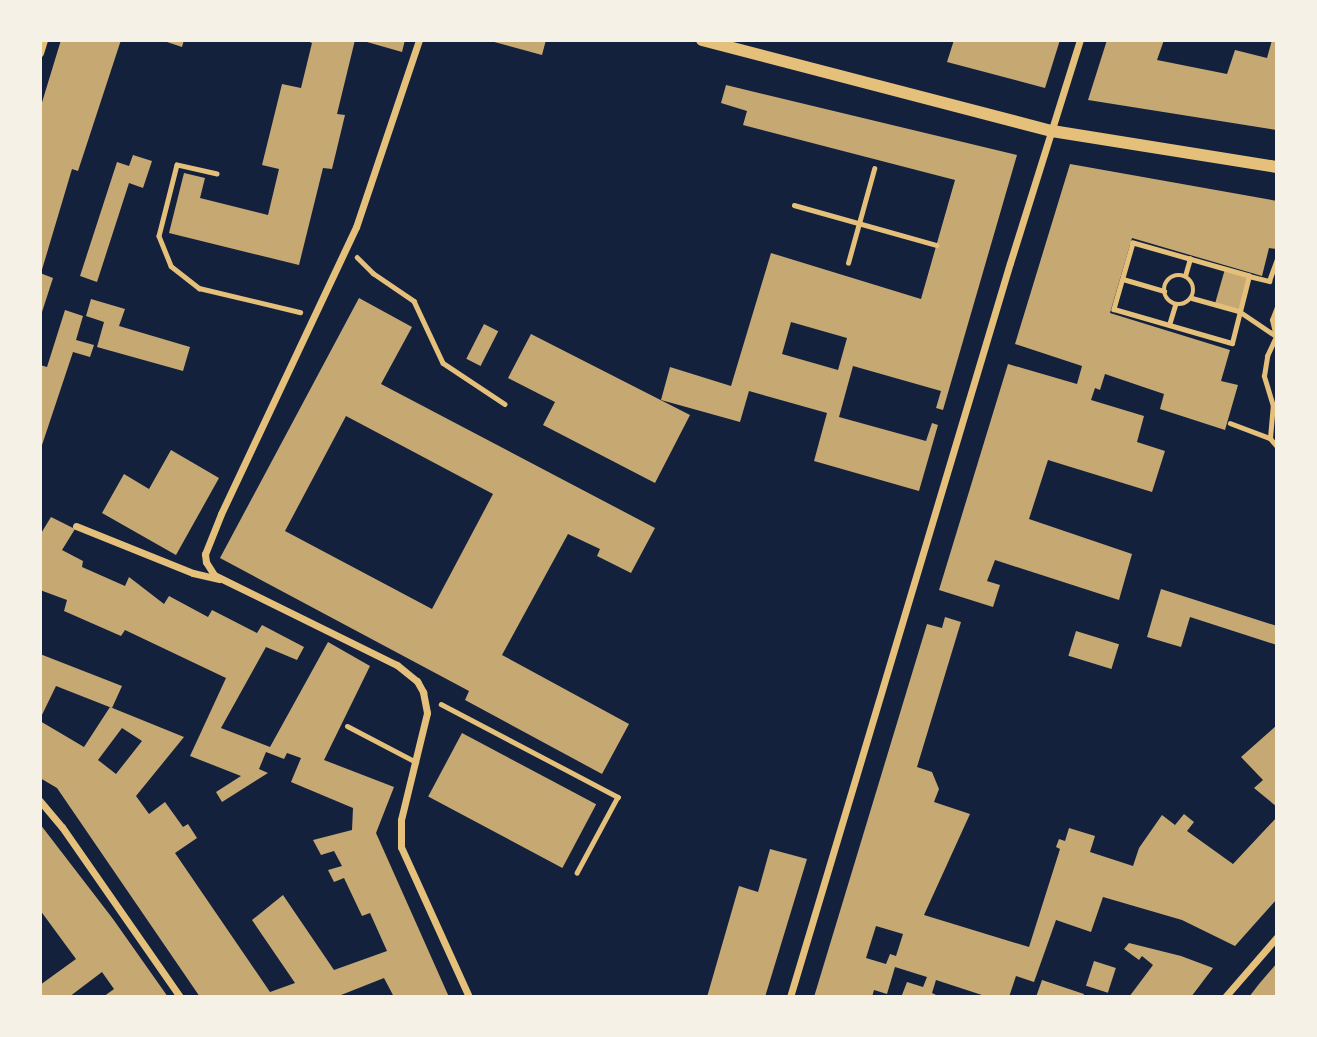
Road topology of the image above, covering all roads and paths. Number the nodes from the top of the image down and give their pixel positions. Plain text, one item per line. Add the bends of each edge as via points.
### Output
1 (44, 40) edge
2 (419, 40) edge
3 (702, 40) edge
4 (1080, 40) edge
5 (40, 53) edge
6 (1052, 131) junction
7 (1277, 167) edge
8 (874, 169) dead end
9 (216, 174) dead end
10 (794, 205) dead end
11 (859, 223) junction
12 (936, 245) dead end
13 (347, 247) junction
14 (1190, 259) junction
15 (1277, 259) edge
16 (848, 262) dead end
17 (1185, 276) junction
18 (1249, 276) junction
19 (1123, 279) junction
20 (1164, 291) junction
21 (1192, 298) junction
22 (1175, 305) junction
23 (1277, 307) edge
24 (1239, 311) junction
25 (314, 315) junction
26 (1169, 325) junction
27 (1276, 337) edge
28 (505, 404) dead end
29 (1230, 423) dead end
30 (1270, 438) junction
31 (1277, 446) edge
32 (76, 526) dead end
33 (221, 579) junction
34 (424, 695) junction
35 (347, 726) dead end
36 (416, 762) junction
37 (40, 801) edge
38 (577, 873) dead end
39 (1277, 937) edge
40 (180, 997) edge
41 (469, 997) edge
42 (790, 997) edge
43 (1225, 997) edge

1 - 5 street
2 - 13 street
3 - 6 street
4 - 6 street
6 - 7 street
6 - 42 street
8 - 11 path
9 - 25 path via 177,165 159,236 171,266 199,288
10 - 11 path
11 - 12 path
11 - 16 path
13 - 25 street
13 - 28 path via 373,273 414,301 443,363
14 - 17 path
14 - 18 path
14 - 19 path via 1133,243
15 - 18 path via 1269,281
17 - 20 path via 1169,279
17 - 21 path via 1194,288
18 - 24 path
19 - 20 path
19 - 26 path via 1114,309
20 - 22 path
21 - 22 path
21 - 24 path
22 - 26 path
23 - 27 path via 1272,320
24 - 26 path via 1231,343
24 - 27 path
25 - 33 street via 209,541 206,562
27 - 30 path via 1267,356 1265,376 1273,405
29 - 30 path
30 - 31 path
32 - 33 street via 193,573
33 - 34 street via 409,673
34 - 36 street via 427,713
34 - 38 path via 618,797
35 - 36 lane
36 - 41 street via 401,820 401,847
37 - 40 street
39 - 43 street

